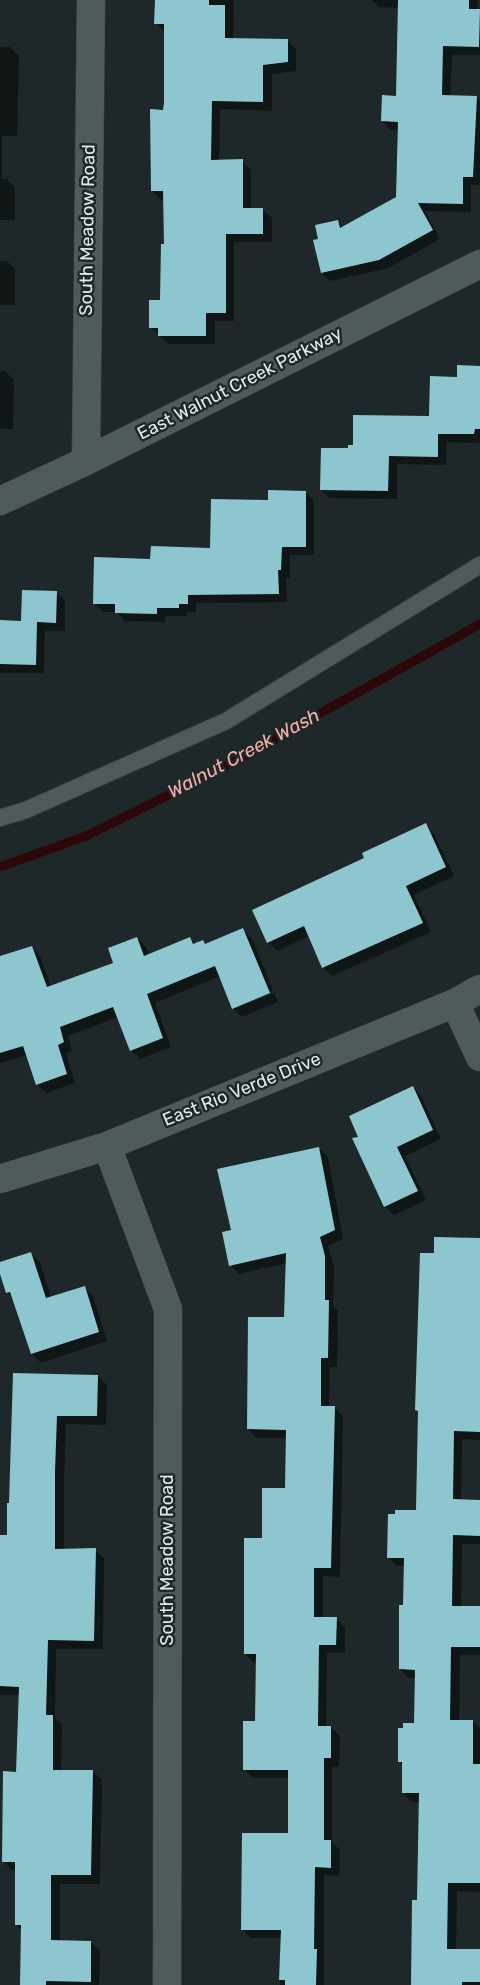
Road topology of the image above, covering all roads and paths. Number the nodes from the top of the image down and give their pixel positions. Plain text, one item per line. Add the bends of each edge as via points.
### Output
1 (91, 0) edge
2 (480, 264) edge
3 (86, 461) junction
4 (0, 501) edge
5 (480, 565) edge
6 (0, 818) edge
7 (480, 989) edge
8 (455, 1004) junction
9 (480, 1057) edge
10 (107, 1146) junction
11 (0, 1179) edge
12 (167, 1985) edge

1 - 3 street, South Meadow Road
2 - 3 street, East Walnut Creek Parkway
3 - 4 street, East Walnut Creek Parkway
5 - 6 lane via 226,721 26,810
7 - 8 street, East Rio Verde Drive
8 - 9 street
8 - 10 street, East Rio Verde Drive
10 - 11 street, East Rio Verde Drive
10 - 12 street, South Meadow Road via 168,1309

